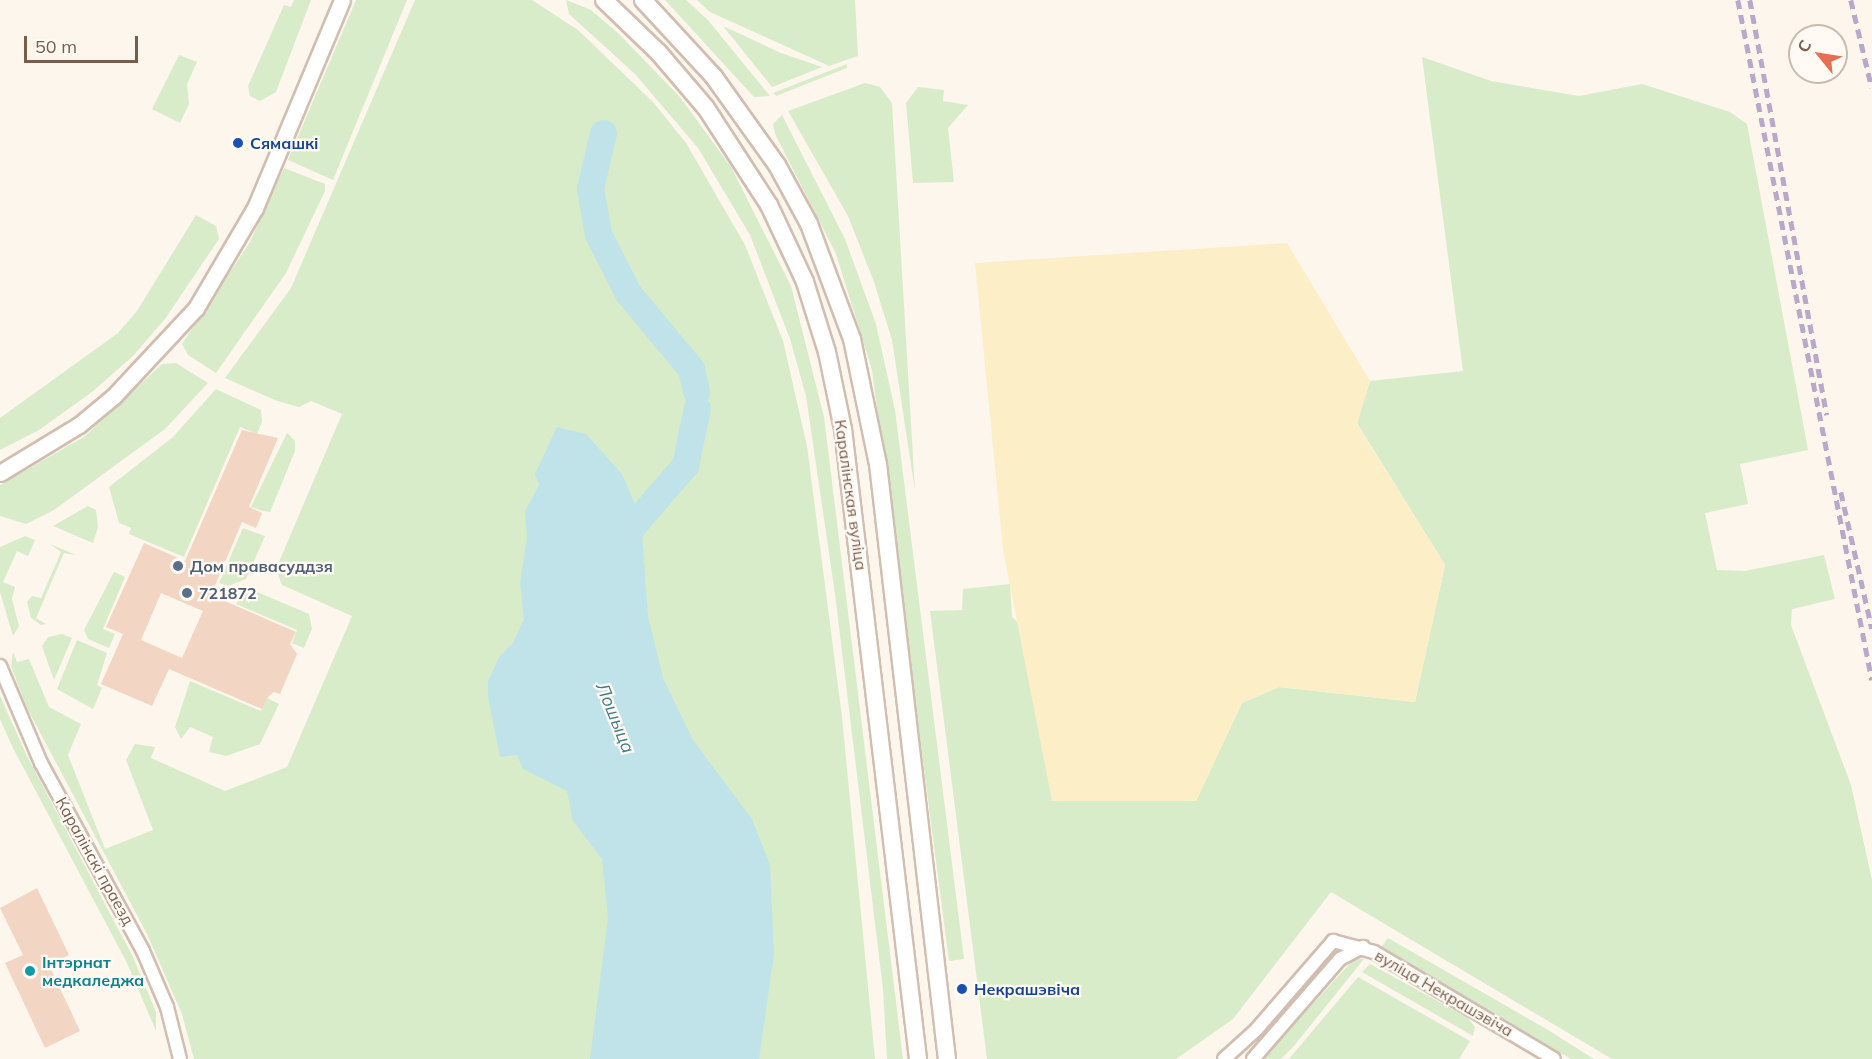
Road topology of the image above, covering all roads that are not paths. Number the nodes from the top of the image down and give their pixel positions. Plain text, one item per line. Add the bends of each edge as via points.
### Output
1 (342, 0) edge
2 (604, 0) edge
3 (644, 0) edge
4 (0, 473) edge
5 (898, 645) junction
6 (869, 647) junction
7 (0, 666) edge
8 (1364, 947) junction
9 (180, 1059) edge
10 (918, 1059) edge
11 (947, 1059) edge
12 (1224, 1059) edge
13 (1253, 1059) edge
14 (1554, 1059) edge

1 - 4 street via 255,208 196,308 114,396 79,425
2 - 6 main road, Каралінская вуліца via 659,53 706,108 769,205 805,282 827,352 843,429
3 - 5 main road, Каралінская вуліца via 714,77 772,157 809,224 832,280 864,387 878,464
5 - 6 main road via 882,638
5 - 11 main road, Каралінская вуліца
6 - 10 main road, Каралінская вуліца
7 - 9 street, Каралінскі праезд via 41,763 143,951 167,1007
8 - 12 street, вуліца Некрашэвіча via 1343,941 1324,945 1256,1030
8 - 13 street, вуліца Некрашэвіча via 1340,958
8 - 14 street, вуліца Некрашэвіча

